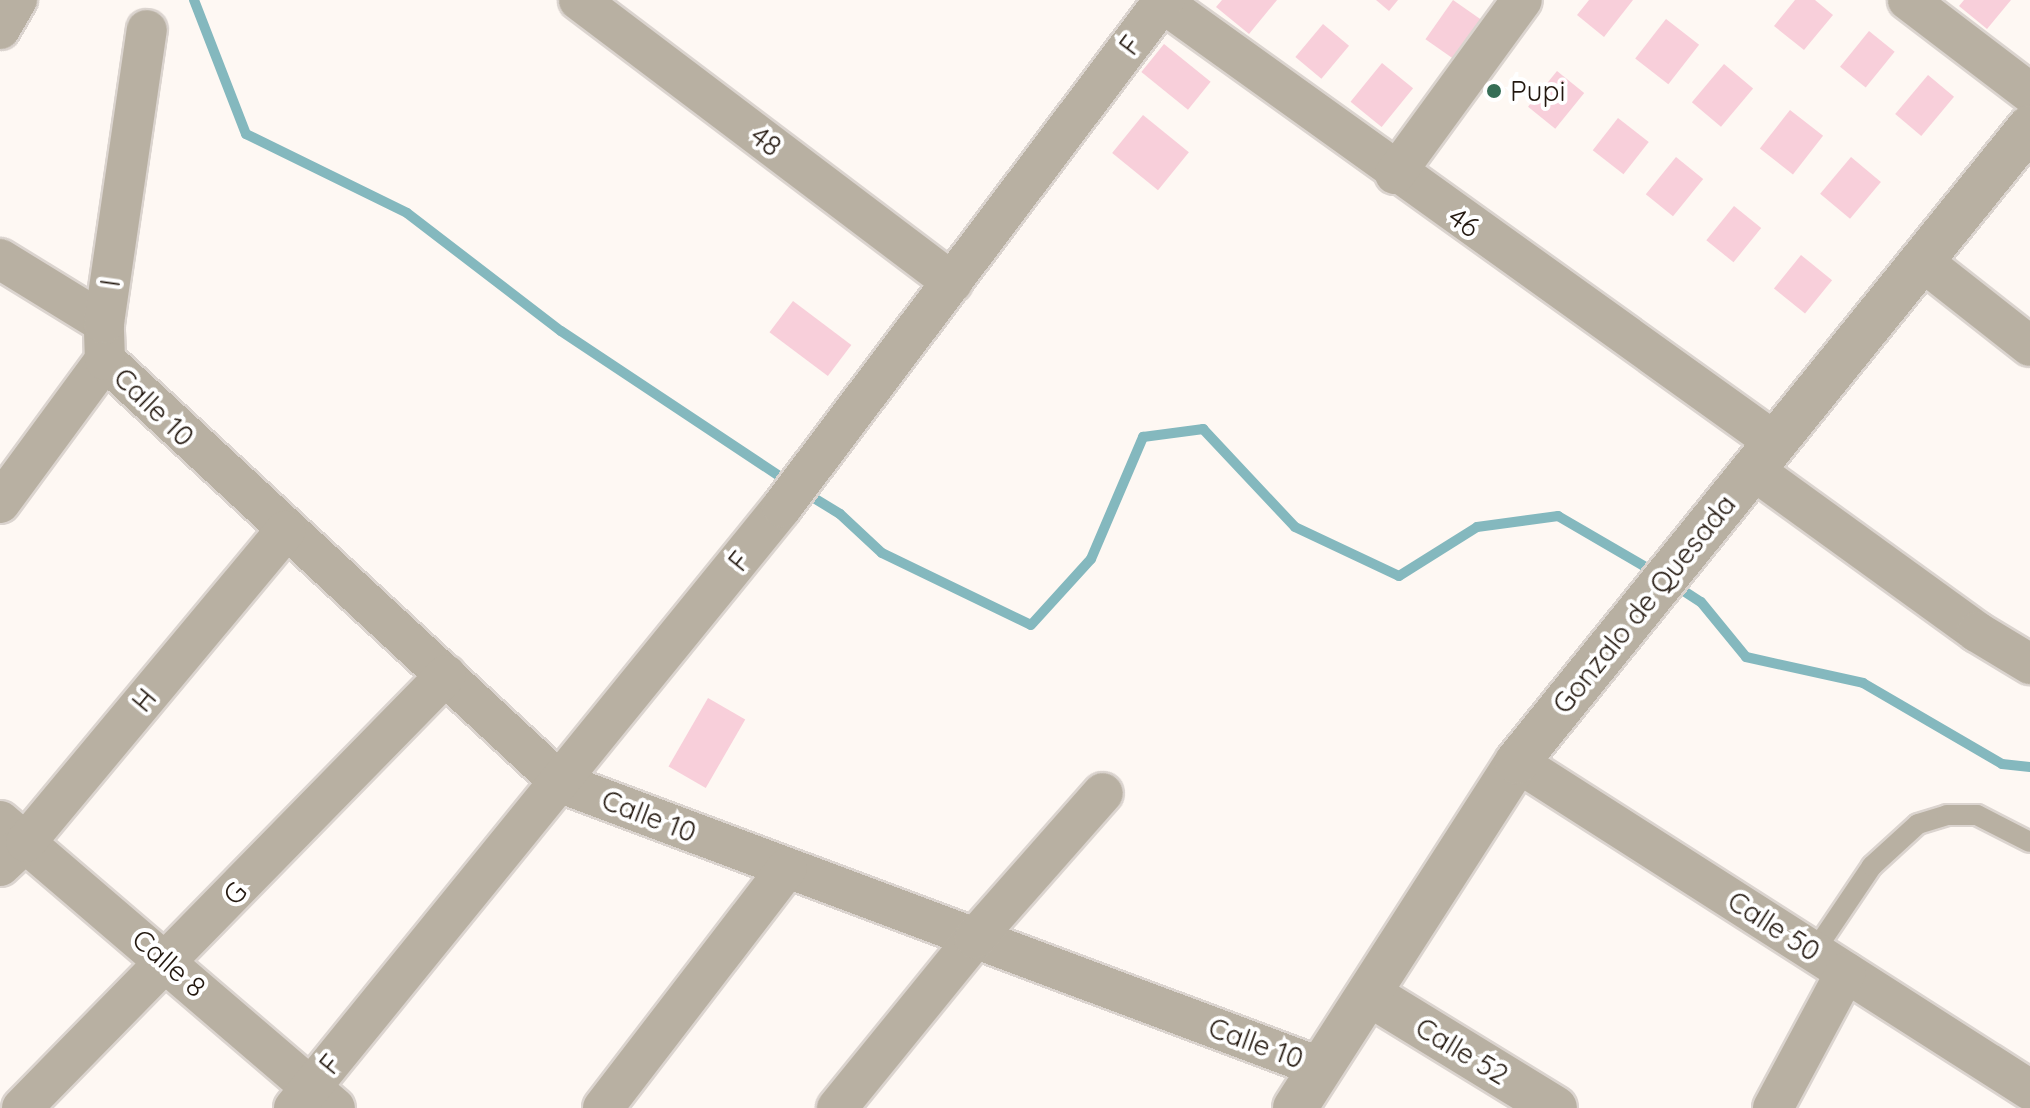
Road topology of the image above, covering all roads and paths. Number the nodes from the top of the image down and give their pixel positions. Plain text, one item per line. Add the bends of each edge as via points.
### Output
1 (17, 0) edge
2 (1522, 0) edge
3 (1908, 0) edge
4 (1162, 1) edge
5 (601, 6) edge
6 (0, 29) edge
7 (147, 30) dead end
8 (2030, 93) edge
9 (2030, 127) edge
10 (1395, 174) junction
11 (0, 259) edge
12 (1922, 261) junction
13 (952, 282) junction
14 (104, 341) junction
15 (2030, 346) edge
16 (1762, 455) junction
17 (0, 503) edge
18 (285, 531) junction
19 (2030, 664) edge
20 (446, 675) junction
21 (1517, 762) junction
22 (561, 783) junction
23 (1103, 793) dead end
24 (2030, 842) edge
25 (9, 843) edge
26 (787, 868) junction
27 (975, 938) junction
28 (169, 962) junction
29 (1830, 962) junction
30 (1369, 994) junction
31 (1319, 1067) junction
32 (2030, 1090) edge
33 (313, 1101) edge
34 (22, 1108) edge
35 (603, 1108) edge
36 (837, 1108) edge
37 (1295, 1108) edge
38 (1555, 1108) edge
39 (1773, 1108) edge

1 - 6 street
2 - 10 street
3 - 8 street
4 - 10 street, 46
4 - 13 street, F
5 - 13 street, 48
7 - 14 street, I
9 - 12 street, Gonzalo de Quesada
10 - 16 street, 46
11 - 14 street, Calle 10
12 - 15 street
12 - 16 street, Gonzalo de Quesada
13 - 22 street, F via 782,507
14 - 17 street, I
14 - 18 street, Calle 10
16 - 19 street, 46 via 1977,632
16 - 21 street, Gonzalo de Quesada
18 - 20 street, Calle 10
18 - 25 street, H
20 - 22 street, Calle 10
20 - 28 street, G
21 - 29 street, Calle 50
21 - 30 street, Gonzalo de Quesada
22 - 26 street, Calle 10
22 - 33 street, F
23 - 27 street
24 - 29 lane via 1977,815 1947,815 1918,824 1872,866
25 - 28 street, Calle 8
26 - 27 street, Calle 10
26 - 35 street
27 - 31 street, Calle 10
27 - 36 street
28 - 33 street, Calle 8
28 - 34 street, G
29 - 32 street, Calle 50
29 - 39 street
30 - 31 street, Gonzalo de Quesada
30 - 38 street, Calle 52
31 - 37 street, Gonzalo de Quesada

